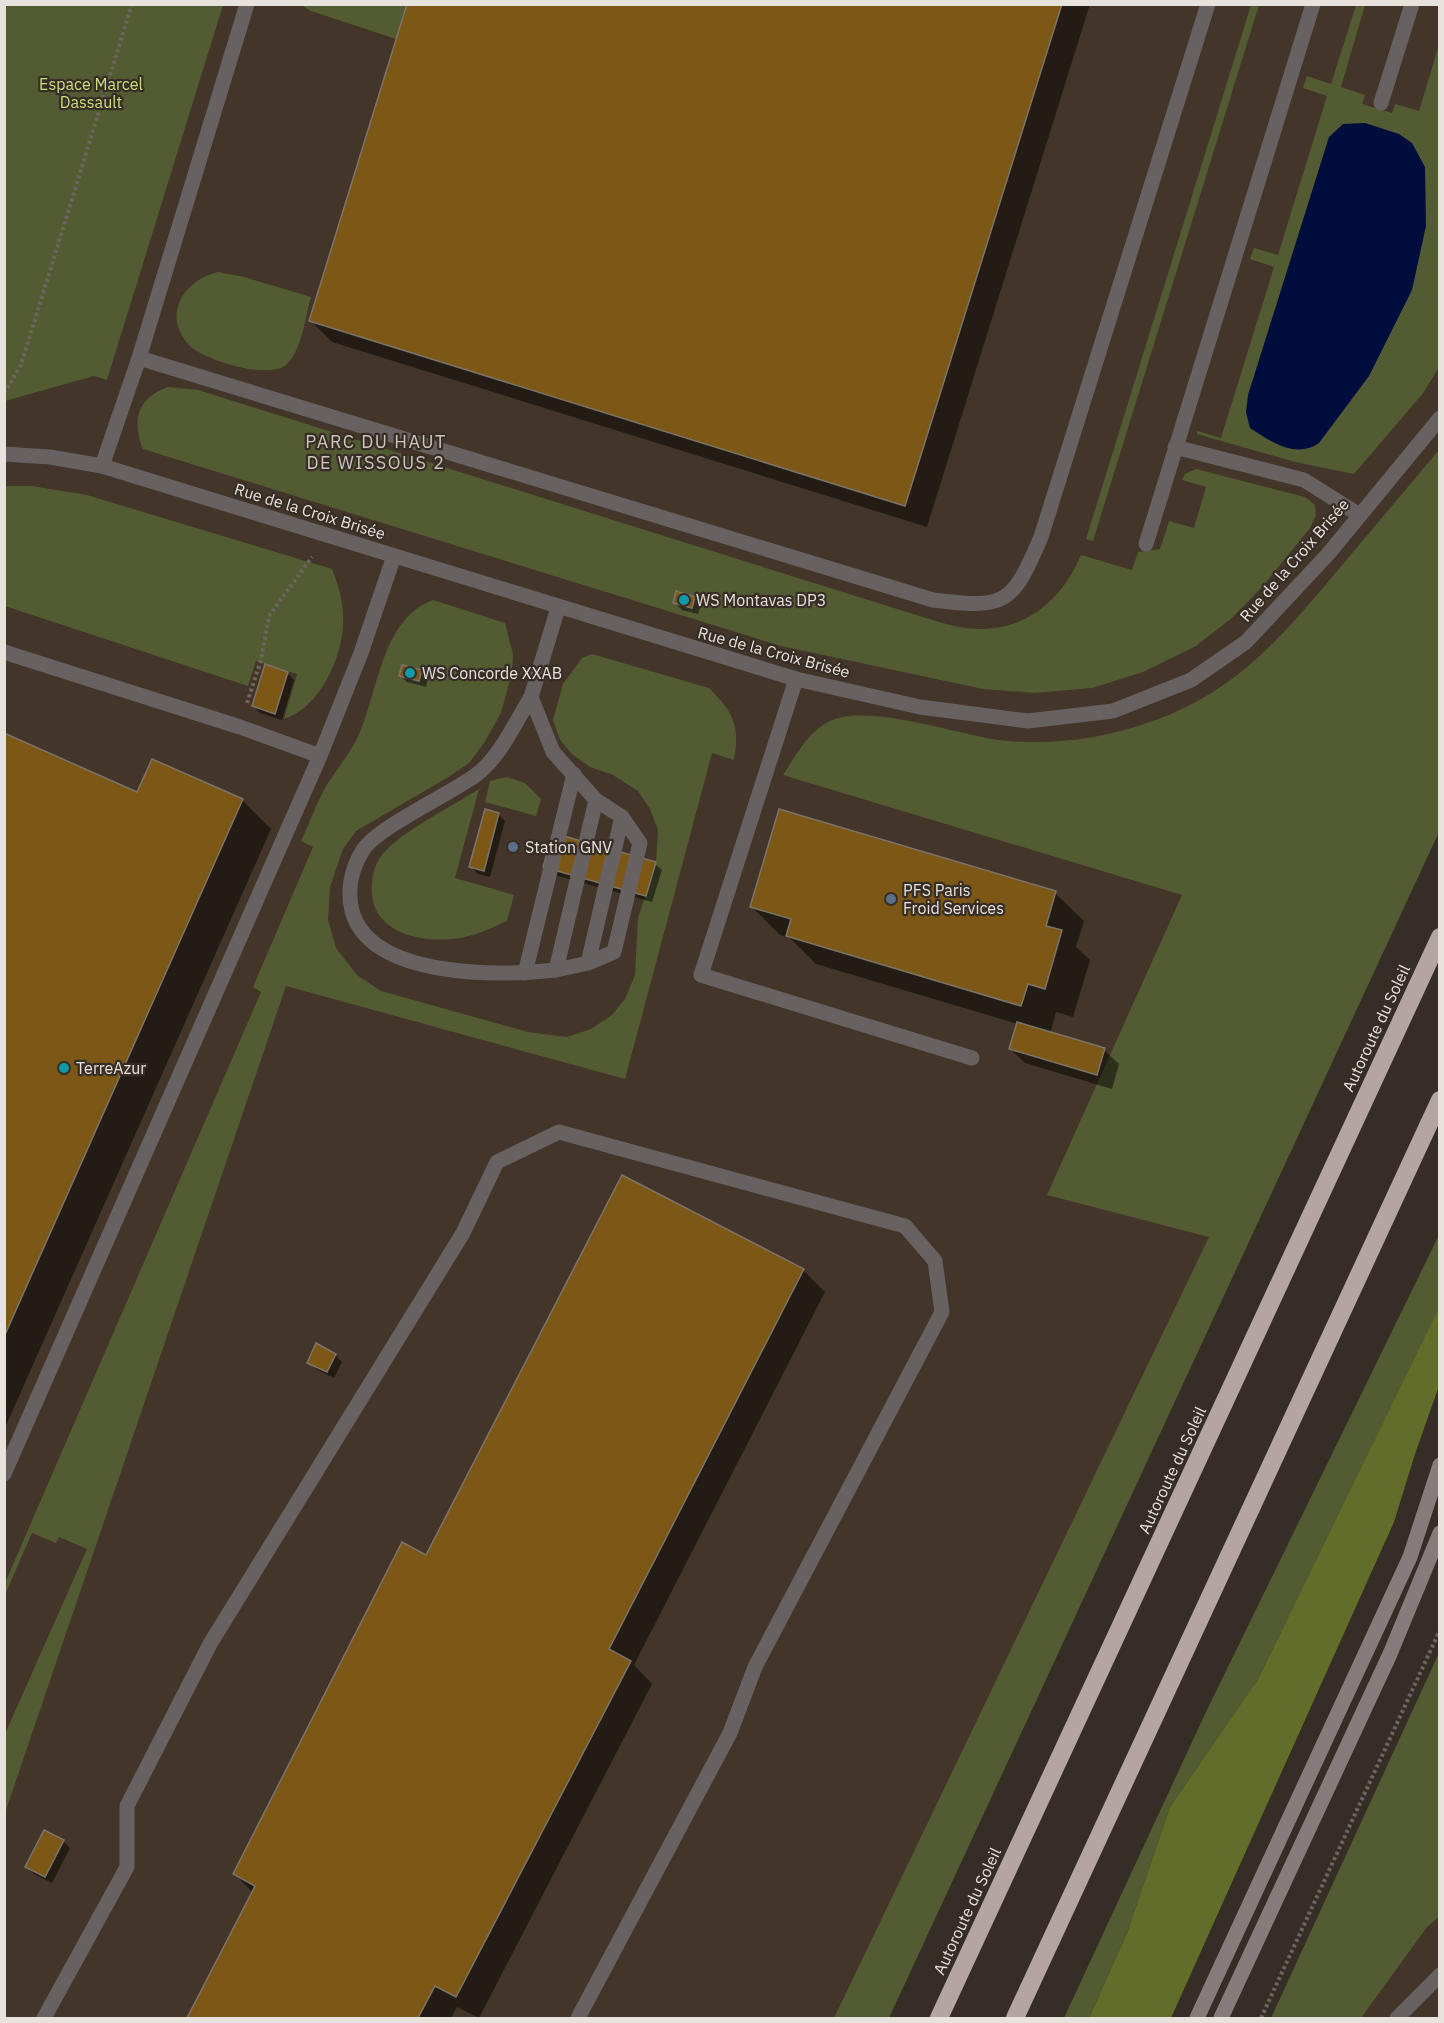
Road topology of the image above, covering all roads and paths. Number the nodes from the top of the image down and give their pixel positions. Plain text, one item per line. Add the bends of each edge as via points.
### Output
1 (132, 4) edge
2 (247, 4) edge
3 (1208, 4) edge
4 (1313, 4) edge
5 (1412, 4) edge
6 (1381, 103) dead end
7 (140, 358) junction
8 (4, 393) edge
9 (1440, 418) edge
10 (1175, 447) junction
11 (4, 454) edge
12 (102, 466) junction
13 (1358, 514) junction
14 (1146, 544) dead end
15 (394, 556) junction
16 (312, 557) dead end
17 (558, 608) junction
18 (4, 652) edge
19 (796, 679) junction
20 (531, 698) junction
21 (240, 727) junction
22 (320, 756) junction
23 (574, 774) junction
24 (596, 800) junction
25 (622, 817) junction
26 (1440, 937) edge
27 (588, 963) junction
28 (556, 970) junction
29 (525, 973) junction
30 (972, 1059) dead end
31 (1440, 1100) edge
32 (1440, 1465) edge
33 (4, 1474) edge
34 (1440, 1533) edge
35 (1440, 1630) edge
36 (1440, 1975) edge
37 (44, 2019) edge
38 (578, 2019) edge
39 (939, 2019) edge
40 (1015, 2019) edge
41 (1197, 2019) edge
42 (1221, 2019) edge
43 (1261, 2019) edge
44 (1397, 2019) edge

1 - 8 path via 21,365
2 - 7 street
3 - 7 street via 1041,537 1024,576 1007,598 976,605 933,600
4 - 10 street
5 - 6 street
7 - 12 street
9 - 13 street, Rue de la Croix Brisée
10 - 13 street via 1304,480
10 - 14 street
11 - 12 street, Rue de la Croix Brisée
12 - 15 street, Rue de la Croix Brisée
13 - 19 street, Rue de la Croix Brisée via 1329,553 1246,642 1191,680 1113,711 1028,721 920,707
15 - 17 street, Rue de la Croix Brisée
15 - 22 street via 362,653
16 - 21 path via 269,616 261,660
17 - 19 street, Rue de la Croix Brisée
17 - 20 street
18 - 21 street
19 - 30 street via 701,975
20 - 23 street via 553,752
20 - 29 street via 477,774 363,849 353,870 348,896 355,921 371,942 395,957 443,969
21 - 22 street
22 - 33 street
23 - 24 street
23 - 29 street
24 - 25 street
24 - 28 street
25 - 27 street
25 - 27 street via 640,843 630,892 614,952
26 - 39 highway, Autoroute du Soleil
27 - 28 street
28 - 29 street
31 - 40 highway
32 - 41 main road via 1410,1557
34 - 42 main road via 1395,1643
35 - 43 path
36 - 44 street
37 - 38 street via 127,1867 127,1806 210,1644 463,1233 497,1162 559,1132 905,1226 935,1261 942,1312 755,1667 730,1733

